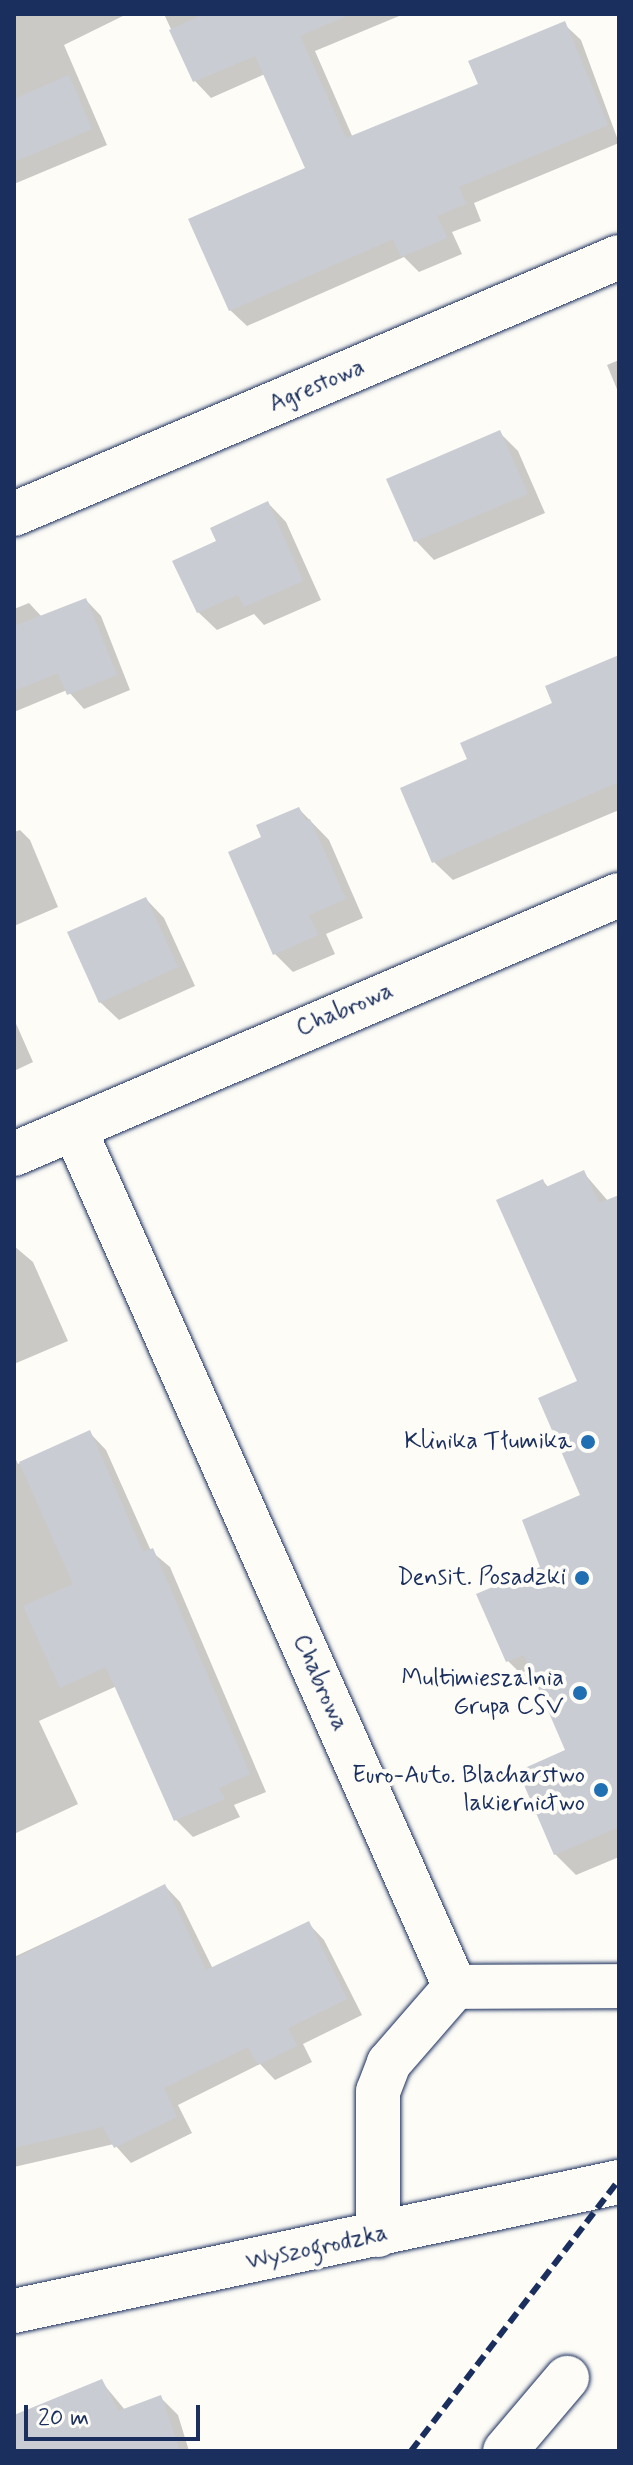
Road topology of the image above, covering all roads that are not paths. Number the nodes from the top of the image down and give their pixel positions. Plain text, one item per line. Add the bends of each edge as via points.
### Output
1 (619, 257) edge
2 (14, 514) edge
3 (619, 895) edge
4 (74, 1128) junction
5 (14, 1154) edge
6 (619, 1986) edge
7 (455, 1987) junction
8 (619, 2182) edge
9 (378, 2235) junction
10 (14, 2311) edge
11 (567, 2378) dead end
12 (505, 2451) edge

1 - 2 street, Agrestowa
3 - 4 street, Chabrowa
4 - 5 street, Chabrowa
4 - 7 street, Chabrowa
6 - 7 street
7 - 9 street via 389,2063 378,2091
8 - 9 street, Wyszogrodzka
9 - 10 street, Wyszogrodzka
11 - 12 street

